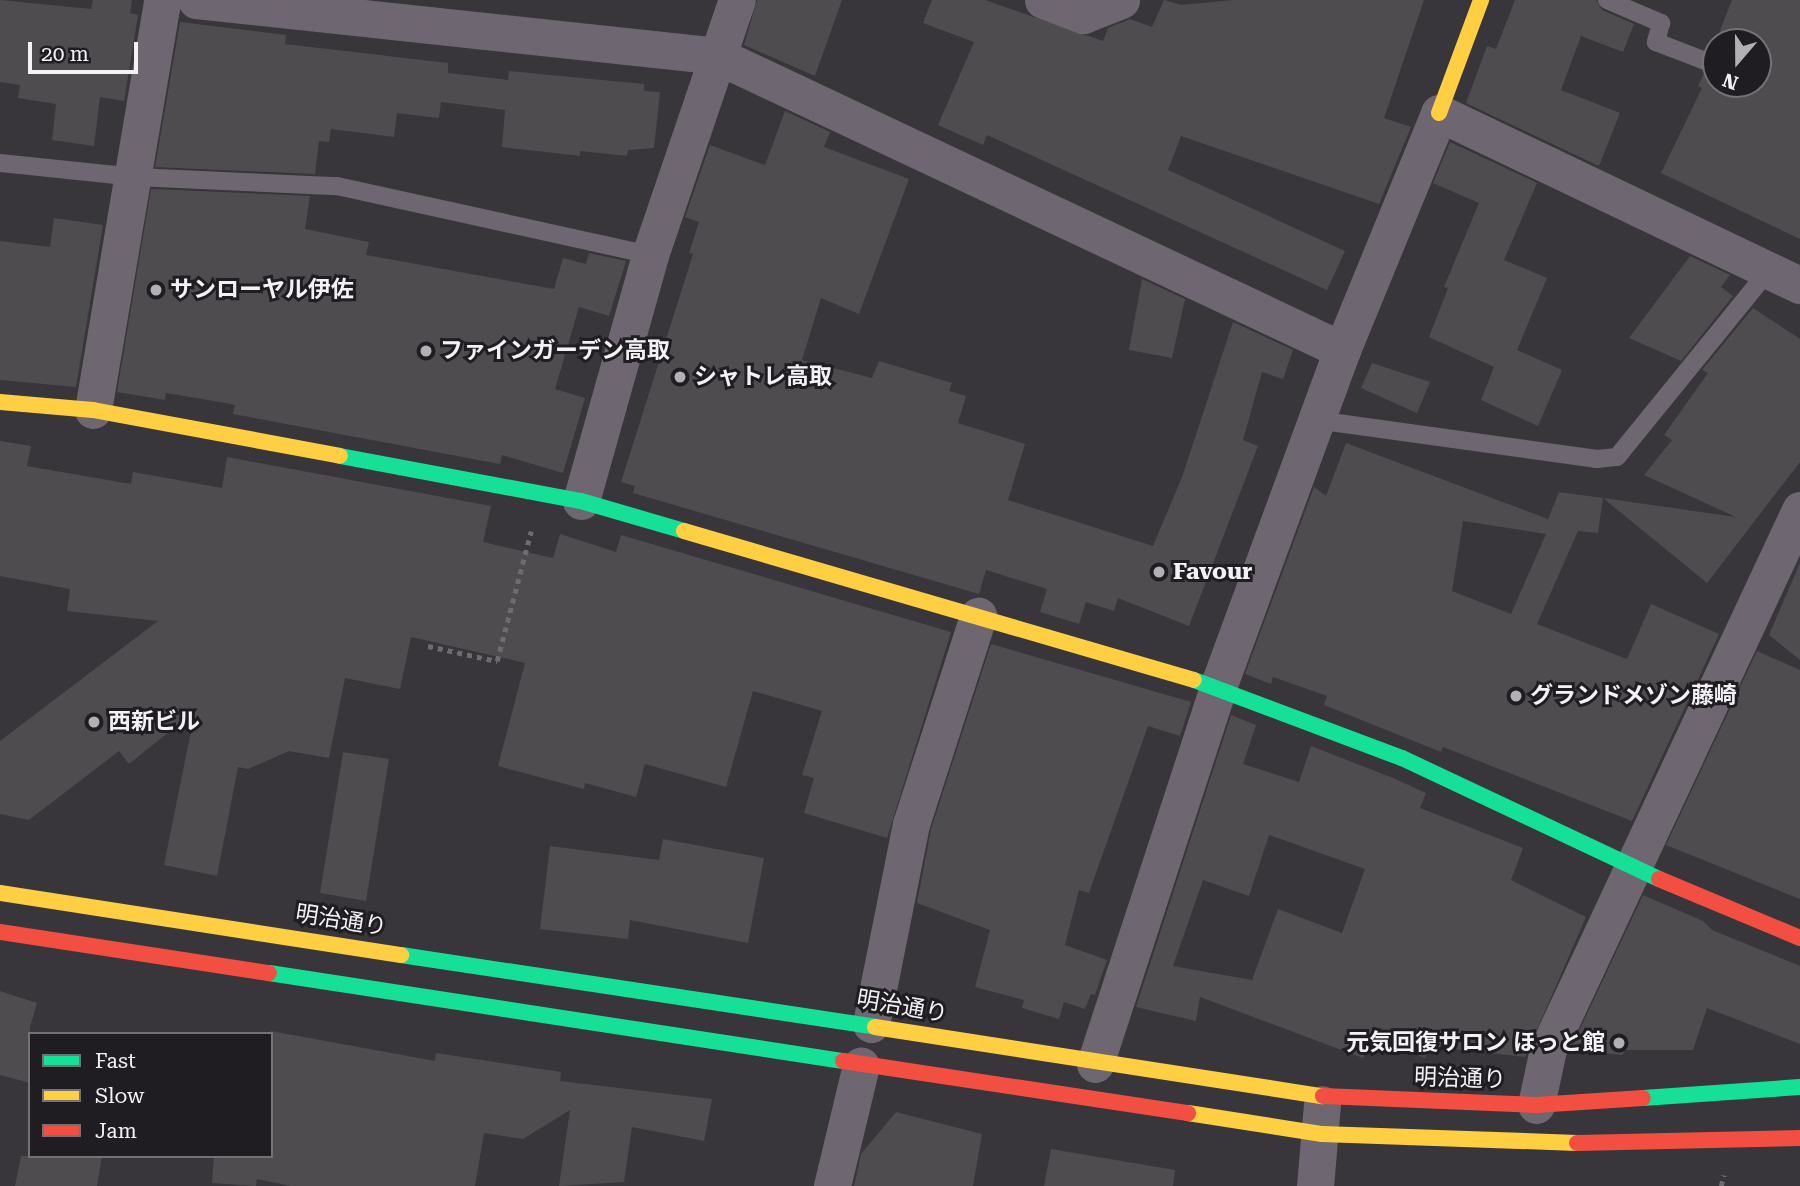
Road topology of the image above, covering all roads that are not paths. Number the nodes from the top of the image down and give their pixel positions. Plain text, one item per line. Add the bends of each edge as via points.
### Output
1 (162, 0) edge
2 (196, 0) edge
3 (737, 0) edge
4 (1043, 0) edge
5 (1121, 0) edge
6 (1481, 0) edge
7 (1607, 0) edge
8 (424, 12) edge
9 (718, 56) junction
10 (1702, 60) edge
11 (1439, 113) junction
12 (0, 163) edge
13 (135, 177) junction
14 (650, 255) junction
15 (1784, 278) edge
16 (1342, 349) junction
17 (0, 402) edge
18 (93, 410) junction
19 (1316, 420) junction
20 (581, 500) junction
21 (1800, 510) edge
22 (978, 616) junction
23 (1218, 687) junction
24 (1632, 867) junction
25 (0, 893) edge
26 (0, 932) edge
27 (1800, 938) edge
28 (871, 1024) junction
29 (1095, 1064) junction
30 (861, 1065) junction
31 (1800, 1087) edge
32 (1322, 1096) junction
33 (1536, 1105) junction
34 (1322, 1134) junction
35 (1800, 1138) edge
36 (832, 1186) edge
37 (1315, 1186) edge

1 - 13 street
2 - 8 street
3 - 9 street
4 - 5 street via 1083,15
6 - 11 street
7 - 10 lane via 1661,23 1656,42
8 - 9 street
9 - 14 street
9 - 16 street
11 - 15 street
11 - 16 street
12 - 13 lane
13 - 14 lane via 337,186
13 - 18 street
14 - 20 street
15 - 19 lane via 1617,457 1597,459
16 - 19 street
17 - 18 street
18 - 20 street
19 - 23 street
20 - 22 street
21 - 24 street
22 - 23 street
22 - 28 street via 911,824
23 - 24 street via 1402,758
23 - 29 street
24 - 27 street
24 - 33 street via 1548,1049
25 - 28 street, 明治通り
26 - 30 street
28 - 29 street, 明治通り
29 - 32 street, 明治通り
30 - 34 street
30 - 36 street
31 - 33 street, 明治通り
32 - 33 street, 明治通り
32 - 34 street
34 - 35 street via 1534,1144
34 - 37 street

